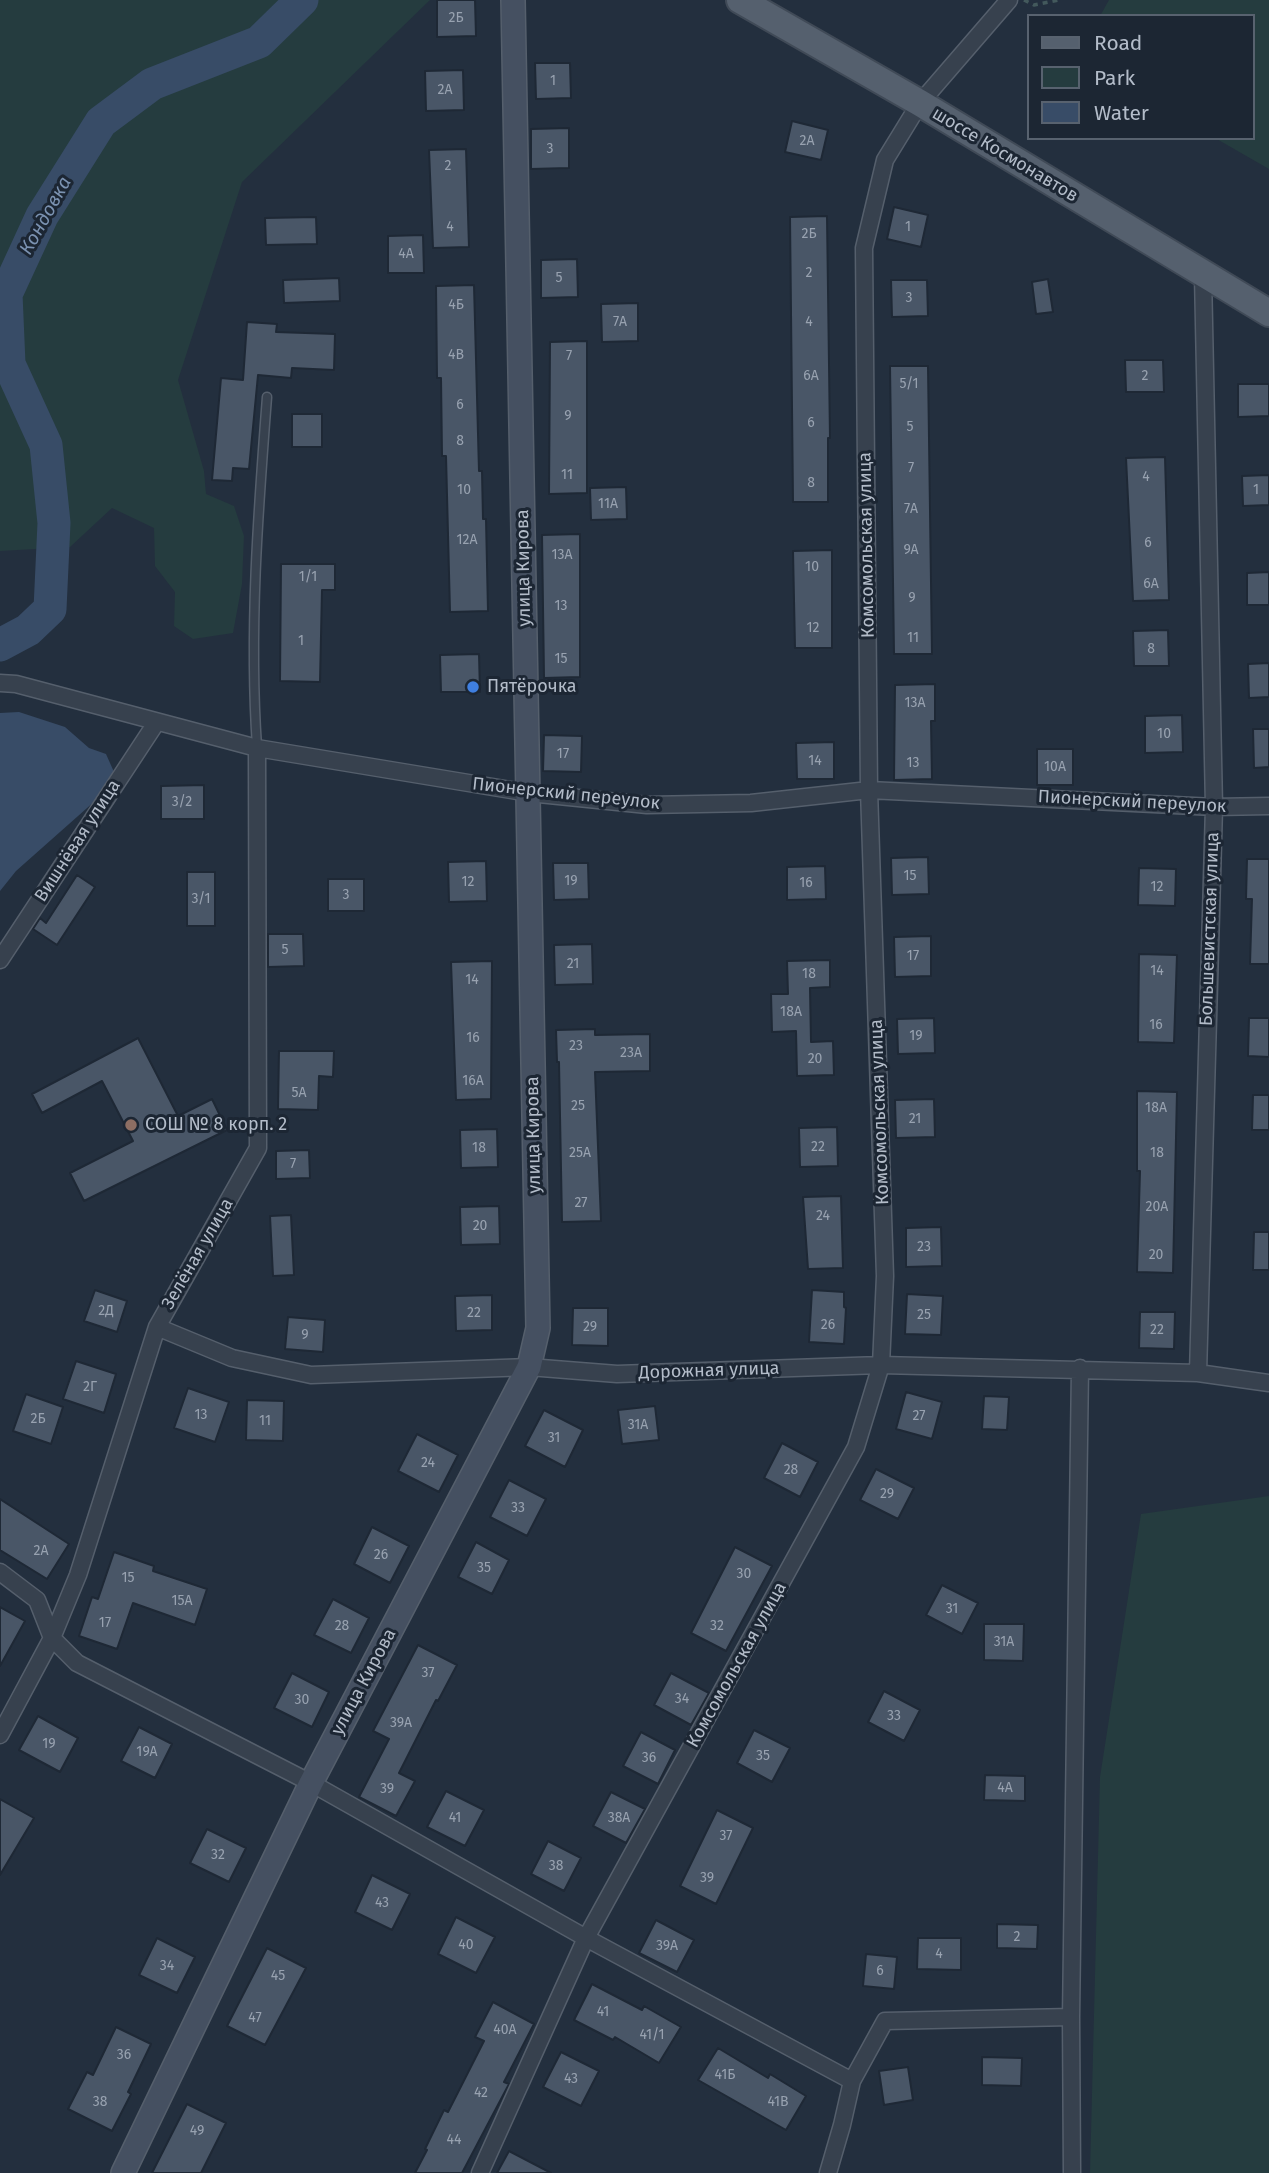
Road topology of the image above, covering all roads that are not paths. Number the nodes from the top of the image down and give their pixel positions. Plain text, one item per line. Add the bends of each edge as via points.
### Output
1 (513, 0) edge
2 (740, 0) edge
3 (1009, 0) edge
4 (920, 103) junction
5 (1203, 275) junction
6 (1269, 313) edge
7 (267, 397) dead end
8 (8, 684) edge
9 (156, 723) junction
10 (257, 748) junction
11 (869, 790) junction
12 (528, 793) junction
13 (1269, 806) edge
14 (1214, 807) junction
15 (0, 960) edge
16 (157, 1326) junction
17 (881, 1365) junction
18 (529, 1367) junction
19 (1080, 1368) junction
20 (1198, 1373) junction
21 (1269, 1383) edge
22 (0, 1572) edge
23 (52, 1639) junction
24 (0, 1735) edge
25 (311, 1783) junction
26 (586, 1938) junction
27 (1071, 2017) junction
28 (852, 2081) junction
29 (123, 2173) edge
30 (480, 2173) edge
31 (828, 2173) edge
32 (1072, 2173) edge

1 - 12 street, улица Кирова
2 - 4 main road, шоссе Космонавтов
3 - 4 street, Комсомольская улица
4 - 5 main road, шоссе Космонавтов
4 - 11 street, Комсомольская улица via 885,160 864,248
5 - 6 main road, шоссе Космонавтов
5 - 14 street, Большевистская улица
7 - 10 lane via 258,517
8 - 9 street, Пионерский переулок
9 - 10 street, Пионерский переулок
9 - 15 street, Вишнёвая улица
10 - 12 street, Пионерский переулок
10 - 16 street, Зелёная улица via 258,1149
11 - 12 street, Пионерский переулок via 751,803 648,805
11 - 14 street, Пионерский переулок
11 - 17 street, Комсомольская улица via 886,1276
12 - 18 street, улица Кирова via 538,1328
13 - 14 street, Пионерский переулок
14 - 20 street, Большевистская улица
16 - 18 street, Дорожная улица via 232,1358 311,1375
16 - 23 street, Зелёная улица via 78,1575
17 - 18 street, Дорожная улица via 617,1374
17 - 19 street, Дорожная улица
17 - 26 street, Комсомольская улица via 856,1447
18 - 25 street, улица Кирова
19 - 20 street, Дорожная улица
19 - 27 street
20 - 21 street, Дорожная улица
22 - 23 street via 37,1600
23 - 24 street, Зелёная улица
23 - 25 street via 76,1662
25 - 26 street
25 - 29 street, улица Кирова
26 - 28 street
26 - 30 street, Комсомольская улица
27 - 28 street via 885,2021
27 - 32 street
28 - 31 street

